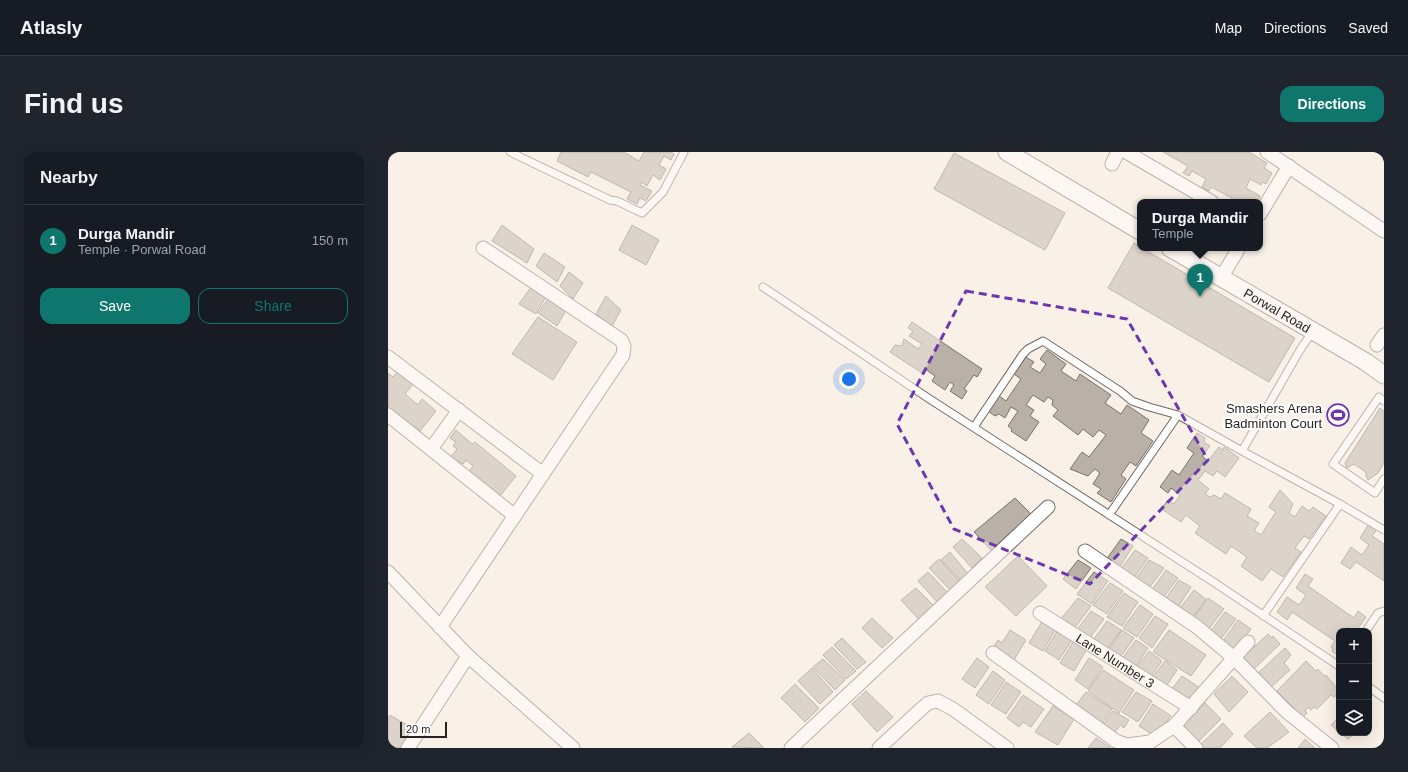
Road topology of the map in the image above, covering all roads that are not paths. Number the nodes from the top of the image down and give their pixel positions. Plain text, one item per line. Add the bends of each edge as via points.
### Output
1 (510, 152) edge
2 (684, 152) edge
3 (1007, 152) edge
4 (1118, 152) edge
5 (1126, 152) edge
6 (1267, 152) edge
7 (1112, 164) dead end
8 (1289, 166) junction
9 (1207, 199) edge
10 (1263, 209) edge
11 (1137, 229) edge
12 (1384, 231) edge
13 (484, 248) dead end
14 (1175, 251) edge
15 (1237, 251) edge
16 (1222, 278) junction
17 (763, 287) dead end
18 (1313, 331) junction
19 (388, 357) edge
20 (1384, 375) edge
21 (1384, 401) edge
22 (459, 410) junction
23 (388, 414) edge
24 (1178, 415) junction
25 (974, 428) junction
26 (431, 449) junction
27 (1242, 451) junction
28 (543, 474) junction
29 (1384, 480) edge
30 (1340, 504) junction
31 (1048, 507) dead end
32 (1109, 515) junction
33 (515, 516) junction
34 (1384, 530) edge
35 (1085, 551) dead end
36 (388, 572) edge
37 (1384, 611) edge
38 (1040, 613) dead end
39 (1263, 616) junction
40 (440, 627) junction
41 (1368, 628) edge
42 (1248, 642) dead end
43 (993, 653) dead end
44 (468, 656) junction
45 (1234, 658) junction
46 (1336, 664) edge
47 (1372, 689) edge
48 (1384, 698) edge
49 (1191, 708) junction
50 (1174, 726) junction
51 (408, 748) edge
52 (573, 748) edge
53 (791, 748) edge
54 (879, 748) edge
55 (1007, 748) edge
56 (1196, 748) edge
57 (1332, 748) edge

1 - 2 lane via 642,213 663,192
3 - 11 street
4 - 7 street
5 - 9 street
6 - 8 street
8 - 10 street
8 - 12 street
13 - 28 street via 621,340 624,346 623,356
14 - 16 street, Porwal Road
15 - 16 street
16 - 18 street, Porwal Road
17 - 25 lane
18 - 20 street, Porwal Road
18 - 27 lane
19 - 22 street
21 - 29 lane via 1379,397 1333,464 1375,493
22 - 26 street
22 - 28 street
23 - 26 street
24 - 25 lane via 1132,401 1043,341 1022,354
24 - 27 lane
24 - 32 lane
25 - 32 lane
26 - 33 street
27 - 30 lane
28 - 33 street
30 - 34 lane
30 - 39 lane
31 - 53 street
32 - 39 lane
33 - 40 street
35 - 45 street via 1197,627
36 - 40 street
37 - 41 lane via 1378,613
38 - 49 street, Lane Number 3
39 - 46 lane
40 - 44 street
42 - 45 street
43 - 50 street via 1116,741 1127,745 1150,742
44 - 51 street
44 - 52 street
45 - 49 street
45 - 57 street via 1287,712
47 - 48 lane
49 - 50 street
50 - 56 street
54 - 55 street via 919,710 928,703 938,702 953,709

